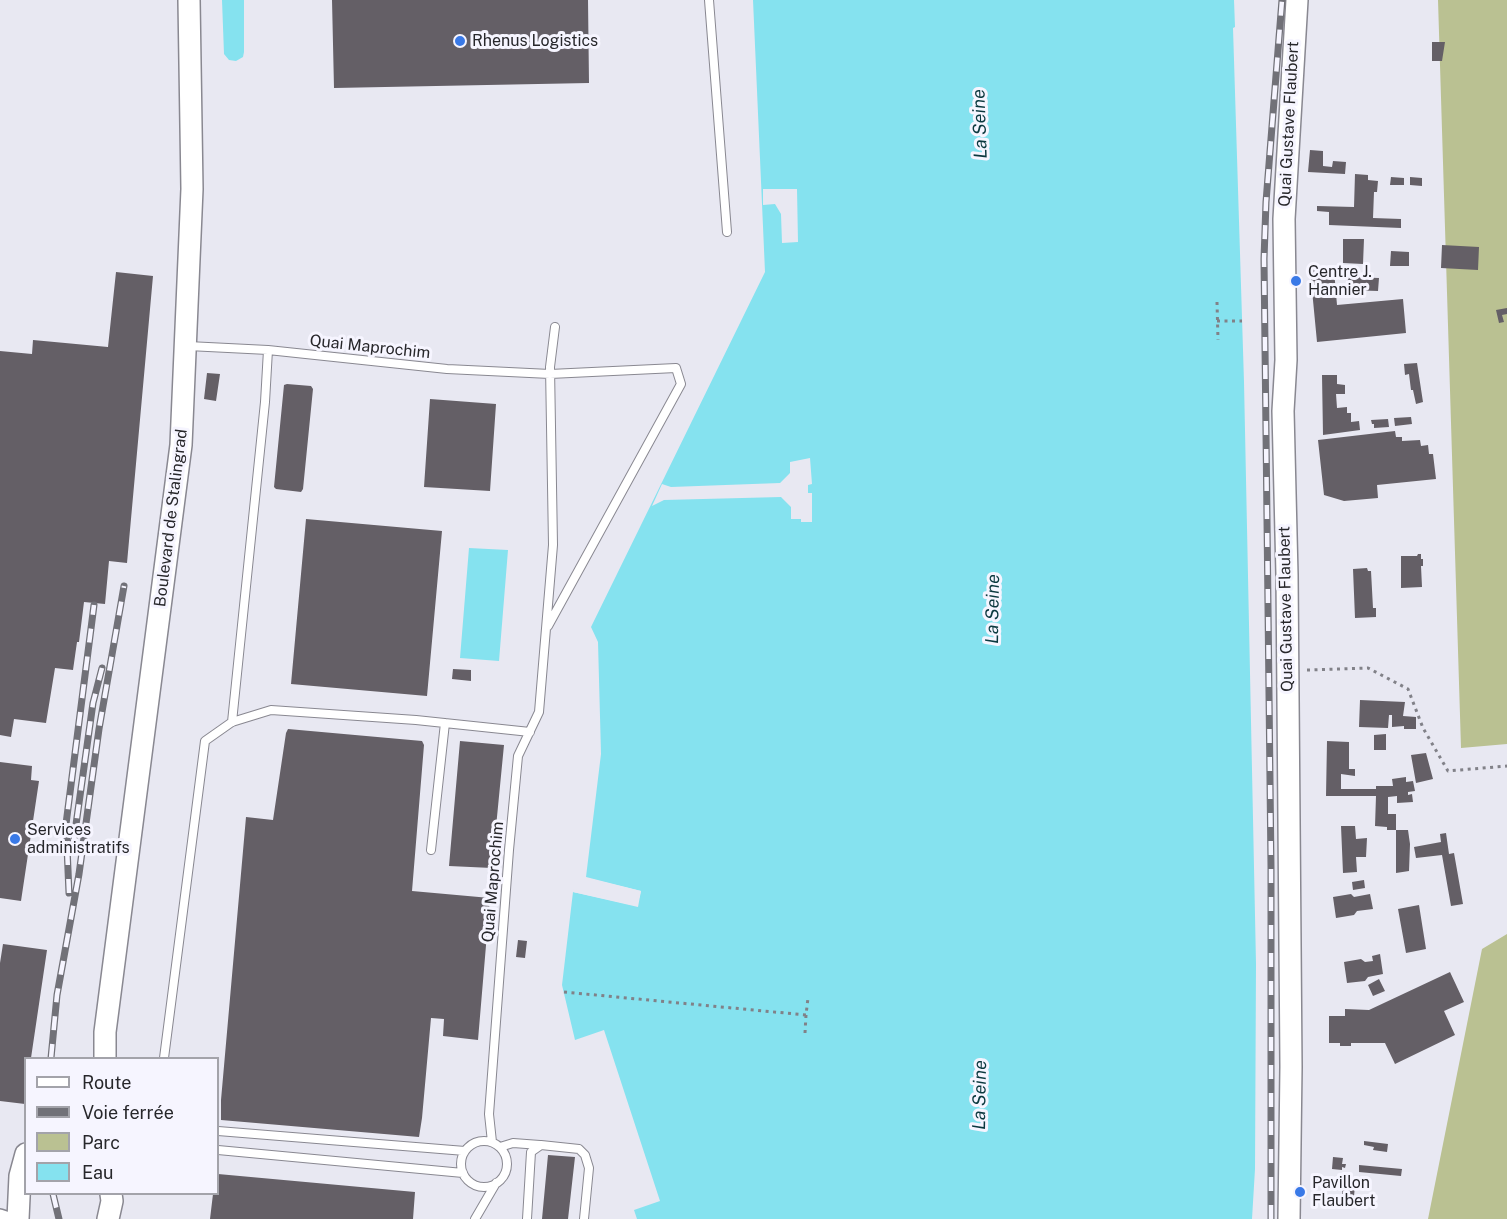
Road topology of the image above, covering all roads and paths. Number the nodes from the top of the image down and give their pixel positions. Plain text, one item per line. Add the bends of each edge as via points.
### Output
1 (189, 0) edge
2 (709, 0) edge
3 (1297, 0) edge
4 (727, 232) dead end
5 (1217, 302) dead end
6 (1217, 321) junction
7 (1242, 321) dead end
8 (555, 327) dead end
9 (1218, 340) dead end
10 (186, 346) junction
11 (268, 350) junction
12 (550, 374) junction
13 (546, 630) junction
14 (1307, 670) dead end
15 (232, 722) junction
16 (445, 723) junction
17 (530, 732) junction
18 (1507, 766) edge
19 (431, 850) dead end
20 (564, 992) dead end
21 (808, 998) dead end
22 (806, 1015) junction
23 (105, 1032) junction
24 (805, 1033) dead end
25 (96, 1057) edge
26 (105, 1057) edge
27 (164, 1057) edge
28 (219, 1131) edge
29 (492, 1142) junction
30 (541, 1145) junction
31 (500, 1148) junction
32 (219, 1150) edge
33 (465, 1151) junction
34 (24, 1161) edge
35 (464, 1173) junction
36 (497, 1182) junction
37 (111, 1195) edge
38 (0, 1217) edge
39 (6, 1219) edge
40 (18, 1219) edge
41 (108, 1219) edge
42 (475, 1219) edge
43 (527, 1219) edge
44 (584, 1219) edge
45 (1289, 1219) edge

1 - 10 main road, Boulevard de Stalingrad via 192,189
2 - 4 lane
3 - 45 main road, Quai Gustave Flaubert via 1284,219 1286,350 1282,411 1287,598
5 - 6 path
6 - 7 path
6 - 9 path
8 - 12 lane, Quai Maprochim
10 - 11 lane, Quai Maprochim
10 - 23 main road, Boulevard de Stalingrad via 181,445
11 - 12 lane, Quai Maprochim via 447,369
11 - 15 lane
12 - 13 lane, Quai Maprochim via 554,545
12 - 13 lane, Quai Maprochim via 676,368 681,384
13 - 17 lane, Quai Maprochim via 539,712
14 - 18 path via 1368,668 1408,689 1423,728 1448,771
15 - 16 lane via 271,710
15 - 27 lane via 205,741
16 - 17 lane
16 - 19 lane
17 - 29 lane, Quai Maprochim via 518,756 509,849 489,1114
20 - 22 path
21 - 22 path
22 - 24 path
23 - 25 main road, Boulevard de Stalingrad
23 - 26 main road, Boulevard de Stalingrad
28 - 33 lane
29 - 31 lane
29 - 33 lane via 477,1142
30 - 31 lane via 513,1143
30 - 43 lane via 531,1152
30 - 44 lane via 579,1149 585,1155 589,1168
31 - 36 lane via 507,1166
32 - 35 lane
33 - 35 lane
34 - 40 main road
35 - 36 lane via 480,1186
36 - 42 lane
37 - 41 main road
38 - 39 street

